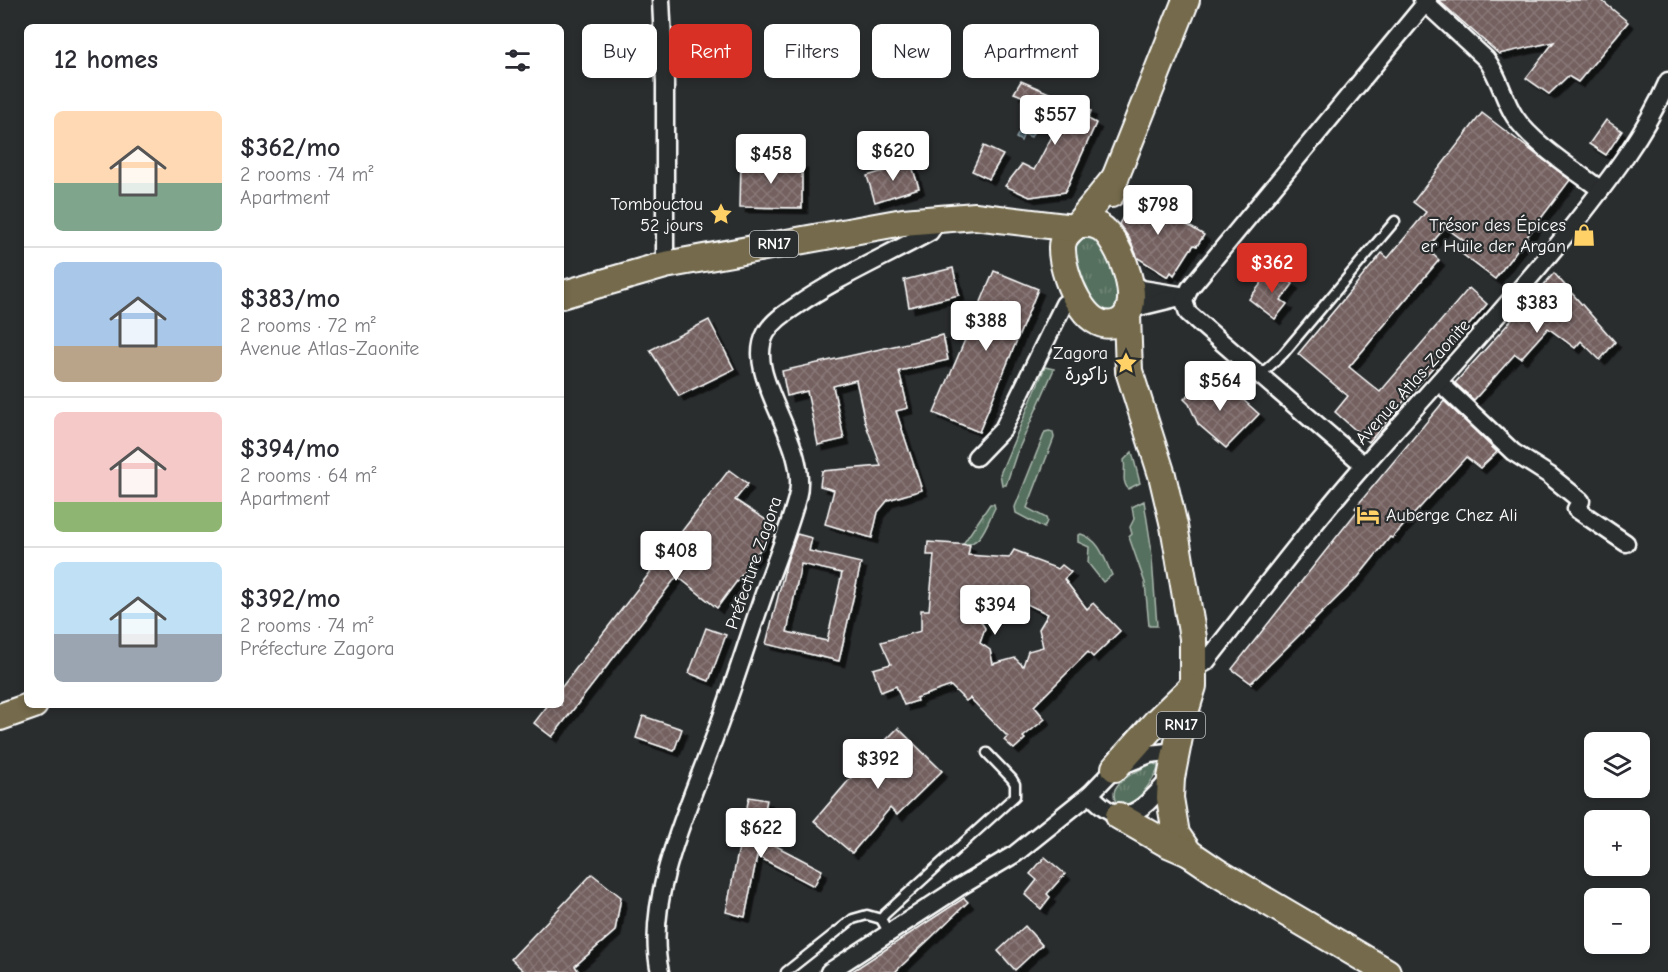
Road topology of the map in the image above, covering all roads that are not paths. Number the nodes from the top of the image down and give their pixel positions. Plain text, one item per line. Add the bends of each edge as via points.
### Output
1 (661, 0) edge
2 (1186, 0) edge
3 (1425, 1) edge
4 (1667, 85) edge
5 (1115, 178) junction
6 (1601, 190) junction
7 (935, 218) junction
8 (1395, 221) dead end
9 (1103, 230) junction
10 (1071, 234) junction
11 (665, 265) junction
12 (1129, 281) junction
13 (564, 293) edge
14 (1076, 296) junction
15 (1186, 296) junction
16 (1129, 312) junction
17 (1096, 322) junction
18 (1129, 371) junction
19 (1260, 375) junction
20 (1440, 382) junction
21 (976, 457) dead end
22 (1365, 465) junction
23 (1626, 543) dead end
24 (1194, 677) junction
25 (26, 708) edge
26 (0, 717) edge
27 (1176, 751) junction
28 (987, 753) dead end
29 (1115, 768) junction
30 (1171, 778) junction
31 (1090, 794) junction
32 (1119, 816) junction
33 (1189, 853) junction
34 (885, 926) junction
35 (660, 972) edge
36 (786, 972) edge
37 (830, 972) edge
38 (1387, 972) edge

1 - 11 street
2 - 5 main road
3 - 6 street via 1486,59 1498,76 1507,103 1525,129
3 - 15 street
4 - 6 street, Avenue Atlas-Zaonite via 1641,133
5 - 9 main road
5 - 10 main road
6 - 20 street, Avenue Atlas-Zaonite
7 - 10 main road, RN17 via 992,218
7 - 11 main road, RN17
7 - 35 street, Préfecture Zagora via 930,232 828,285 780,317 763,340 765,379 797,458 798,495 668,866 656,928
8 - 19 lane via 1283,354
9 - 10 main road, RN17 via 1094,224
9 - 12 main road, RN17
10 - 14 main road, RN17
11 - 13 main road, RN17
12 - 15 street via 1142,289
12 - 16 main road, RN17
14 - 17 main road, RN17 via 1086,315
14 - 21 street via 1064,304 1004,429
15 - 16 street
15 - 19 street via 1184,307 1188,313
16 - 17 main road via 1115,324
16 - 18 main road, RN17
17 - 18 main road, RN17
18 - 24 main road, RN17 via 1174,526 1190,616
19 - 22 street
20 - 22 street, Avenue Atlas-Zaonite
20 - 23 street via 1513,452 1581,501 1576,509
22 - 24 street, Avenue Atlas-Zaonite
24 - 27 main road, RN17
24 - 29 main road
25 - 26 main road
27 - 29 street via 1150,754
27 - 30 main road, RN17
28 - 34 lane via 1012,779 1014,796
29 - 31 street
30 - 32 street via 1140,810
30 - 33 main road, RN17 via 1176,834
31 - 32 street
31 - 34 street via 1015,854
32 - 33 main road
33 - 38 main road
34 - 36 lane via 867,915 853,919
34 - 37 street

